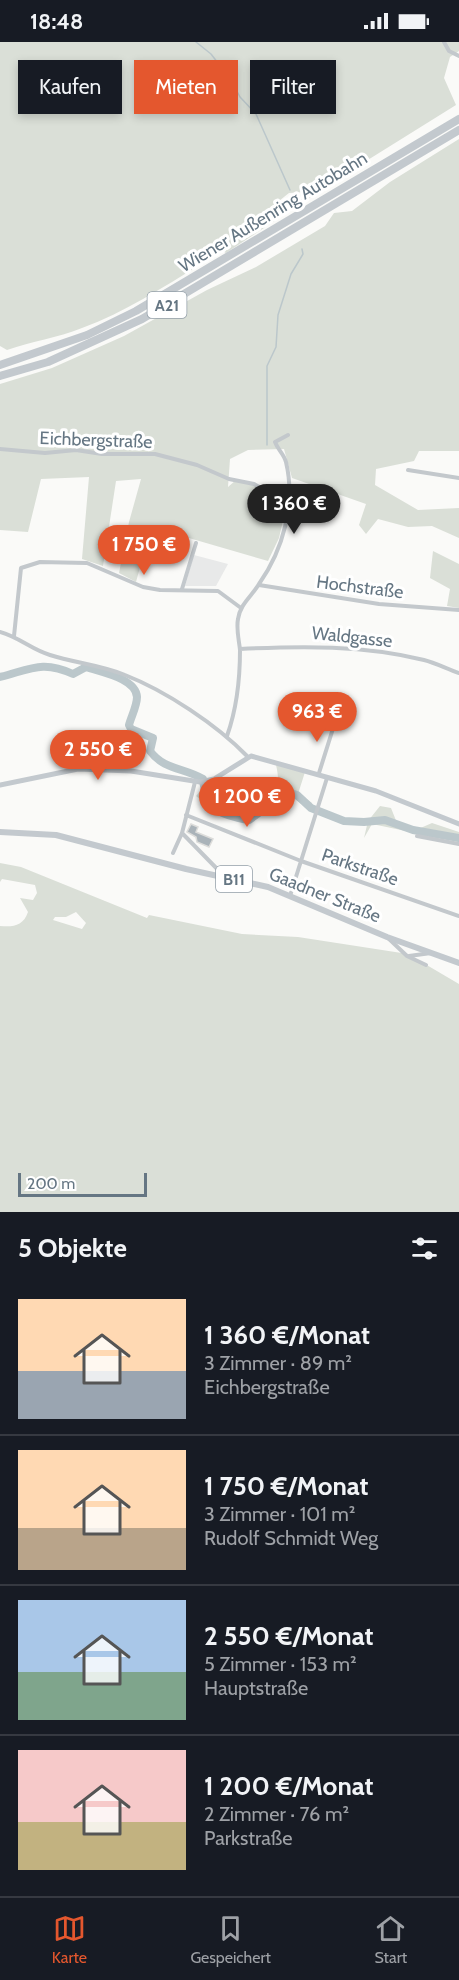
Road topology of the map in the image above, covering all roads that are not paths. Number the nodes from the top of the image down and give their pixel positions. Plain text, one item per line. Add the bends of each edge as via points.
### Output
1 (444, 42) edge
2 (458, 56) edge
3 (459, 119) edge
4 (459, 130) edge
5 (0, 365) edge
6 (0, 376) edge
7 (288, 435) dead end
8 (0, 449) edge
9 (408, 470) dead end
10 (459, 478) edge
11 (288, 504) junction
12 (196, 543) dead end
13 (259, 585) junction
14 (182, 590) junction
15 (241, 608) junction
16 (459, 610) edge
17 (0, 632) edge
18 (14, 636) junction
19 (240, 649) junction
20 (459, 673) edge
21 (336, 719) dead end
22 (226, 736) junction
23 (247, 756) junction
24 (319, 773) junction
25 (328, 775) junction
26 (200, 782) junction
27 (0, 785) edge
28 (186, 815) junction
29 (459, 824) edge
30 (0, 832) edge
31 (182, 833) junction
32 (417, 836) dead end
33 (459, 844) edge
34 (173, 853) dead end
35 (301, 861) junction
36 (226, 878) junction
37 (290, 897) junction
38 (459, 916) edge
39 (387, 937) junction
40 (431, 953) junction
41 (407, 956) junction
42 (459, 963) edge
43 (426, 965) dead end

1 - 2 street
3 - 5 highway, Wiener Außenring Autobahn / A21 via 136,311 66,343
4 - 6 highway, Wiener Außenring Autobahn / A21 via 142,319 48,362
7 - 11 street via 275,442 285,459
8 - 11 street, Eichbergstraße via 155,454 254,484
9 - 10 street
11 - 13 street via 283,533
12 - 14 street
13 - 15 street
13 - 16 street, Hochstraße via 369,603
14 - 15 street via 218,591
14 - 18 street via 143,587 87,563 40,561 21,568
15 - 19 street via 237,627
17 - 18 street
18 - 22 street via 48,655 126,675
19 - 20 street, Waldgasse via 337,647 424,660
19 - 22 street via 237,701
21 - 24 street
22 - 23 street
23 - 24 main road
23 - 26 main road via 214,779
24 - 25 main road
25 - 29 main road
25 - 35 street
26 - 27 main road via 154,773 86,769
26 - 28 street
28 - 31 street
28 - 35 street, Parkstraße
30 - 36 main road, Gaadner Straße / B11 via 56,835
31 - 34 street
31 - 36 street
32 - 33 street
35 - 37 street
35 - 38 street, Parkstraße
36 - 37 main road, Gaadner Straße / B11 via 268,887
37 - 39 main road, Gaadner Straße / B11
39 - 40 main road, Gaadner Straße / B11
39 - 41 street
40 - 41 street
40 - 42 main road, Gaadner Straße / B11
41 - 43 street

